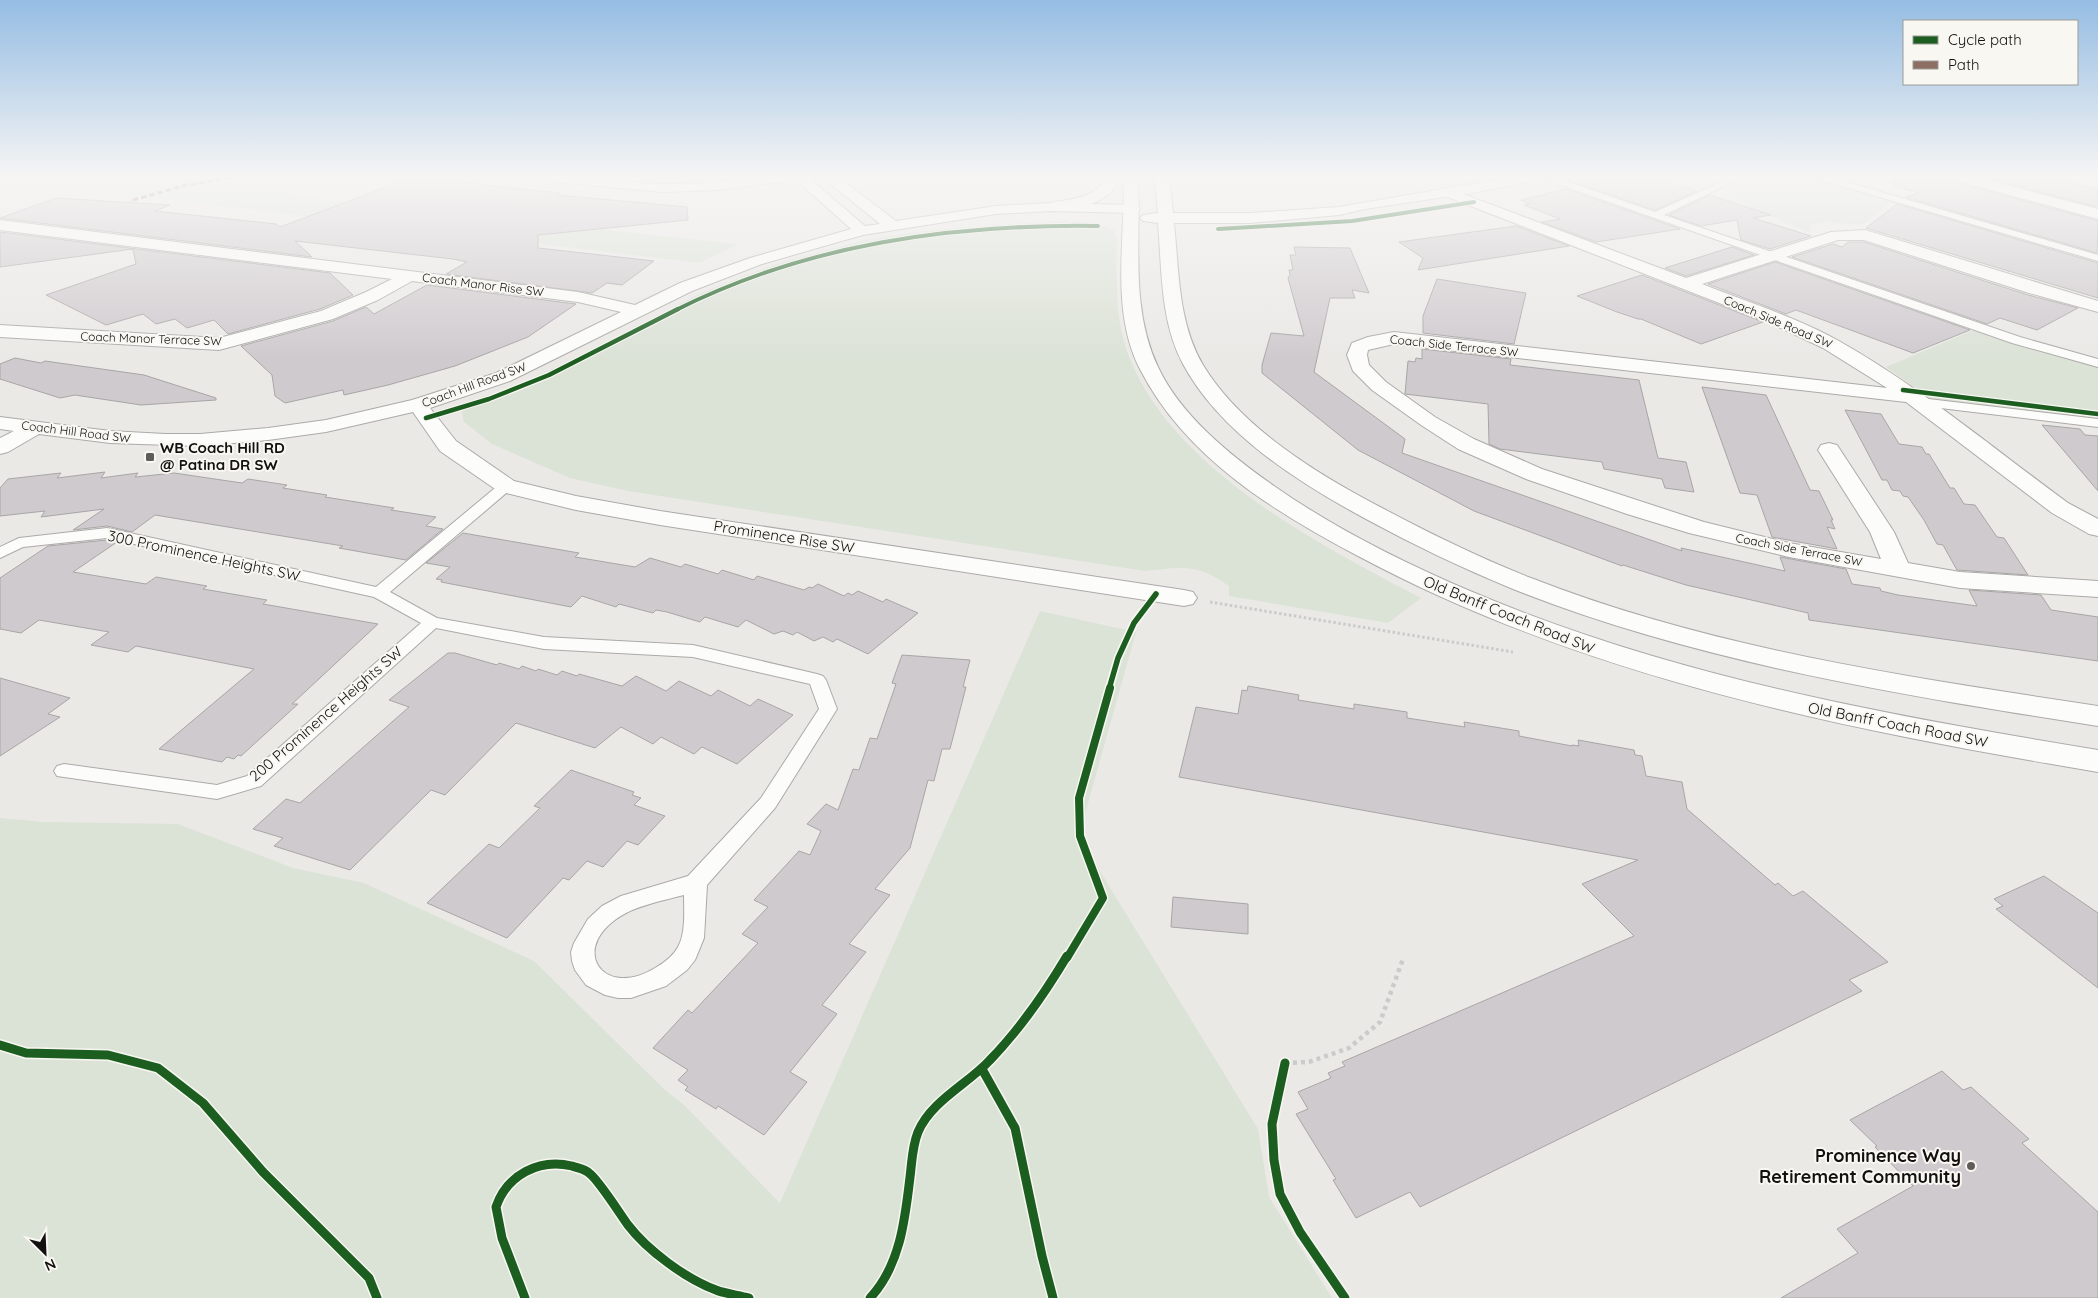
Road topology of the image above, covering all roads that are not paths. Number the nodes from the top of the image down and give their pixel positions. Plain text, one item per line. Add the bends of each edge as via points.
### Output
1 (109, 239) edge
2 (833, 239) edge
3 (1130, 239) edge
4 (1167, 239) edge
5 (1187, 239) edge
6 (1568, 239) edge
7 (1722, 239) edge
8 (1828, 239) edge
9 (1875, 239) edge
10 (2031, 239) edge
11 (1775, 257) junction
12 (2098, 258) edge
13 (410, 276) junction
14 (1685, 284) junction
15 (1172, 288) junction
16 (2098, 307) edge
17 (638, 311) junction
18 (0, 331) edge
19 (2098, 363) edge
20 (1916, 400) junction
21 (418, 405) junction
22 (0, 423) edge
23 (2098, 423) edge
24 (37, 427) junction
25 (0, 446) edge
26 (1829, 450) dead end
27 (506, 486) junction
28 (2098, 529) edge
29 (0, 553) edge
30 (1898, 568) junction
31 (2098, 589) edge
32 (379, 593) junction
33 (1184, 598) road end
34 (432, 622) junction
35 (2098, 716) edge
36 (2098, 761) edge
37 (64, 771) dead end
38 (696, 882) junction

1 - 13 street, Coach Manor Rise SW
2 - 17 street, Coach Hill Road SW via 736,268 686,287
3 - 36 street, Old Banff Coach Road SW via 1129,294 1135,331 1150,372 1166,396 1213,448 1239,470 1300,514 1367,553 1515,620 1595,649 1725,689 1886,725
4 - 15 street
5 - 15 street
6 - 14 street, Coach Side Road SW
7 - 11 lane
8 - 11 street
9 - 16 street
10 - 12 lane
11 - 14 street
11 - 19 lane via 2016,340
13 - 17 street, Coach Manor Rise SW via 578,297
13 - 18 street, Coach Manor Terrace SW via 327,314 219,344
14 - 20 street, Coach Side Road SW via 1774,318 1830,344
15 - 35 street via 1176,321 1186,351 1222,403 1302,472 1441,550 1574,603 1716,646 1928,690
17 - 21 street, Coach Hill Road SW via 503,377
20 - 23 lane
20 - 28 street, Coach Side Road SW via 2060,508
20 - 30 street, Coach Side Terrace SW via 1394,338 1359,347 1356,356 1360,367 1379,386 1428,422 1466,444 1534,474 1697,528 1789,550
21 - 24 street, Coach Hill Road SW via 319,427 200,440 127,439
21 - 27 street, Prominence Rise SW via 448,446
22 - 24 street, Coach Hill Road SW
24 - 25 street
26 - 30 street via 1882,532
27 - 32 lane
27 - 33 street, Prominence Rise SW via 660,518
29 - 32 lane, 300 Prominence Heights SW via 18,543 107,533
30 - 31 street, Coach Side Terrace SW via 1960,580
32 - 34 lane, 300 Prominence Heights SW
34 - 37 lane, 200 Prominence Heights SW via 254,781 217,792
34 - 38 lane, 300 Prominence Heights SW via 544,643 693,651 817,680 828,709 768,803
38 - 38 lane via 627,903 596,924 586,938 582,953 585,967 593,978 607,986 624,988 643,985 676,966 688,952 693,938

